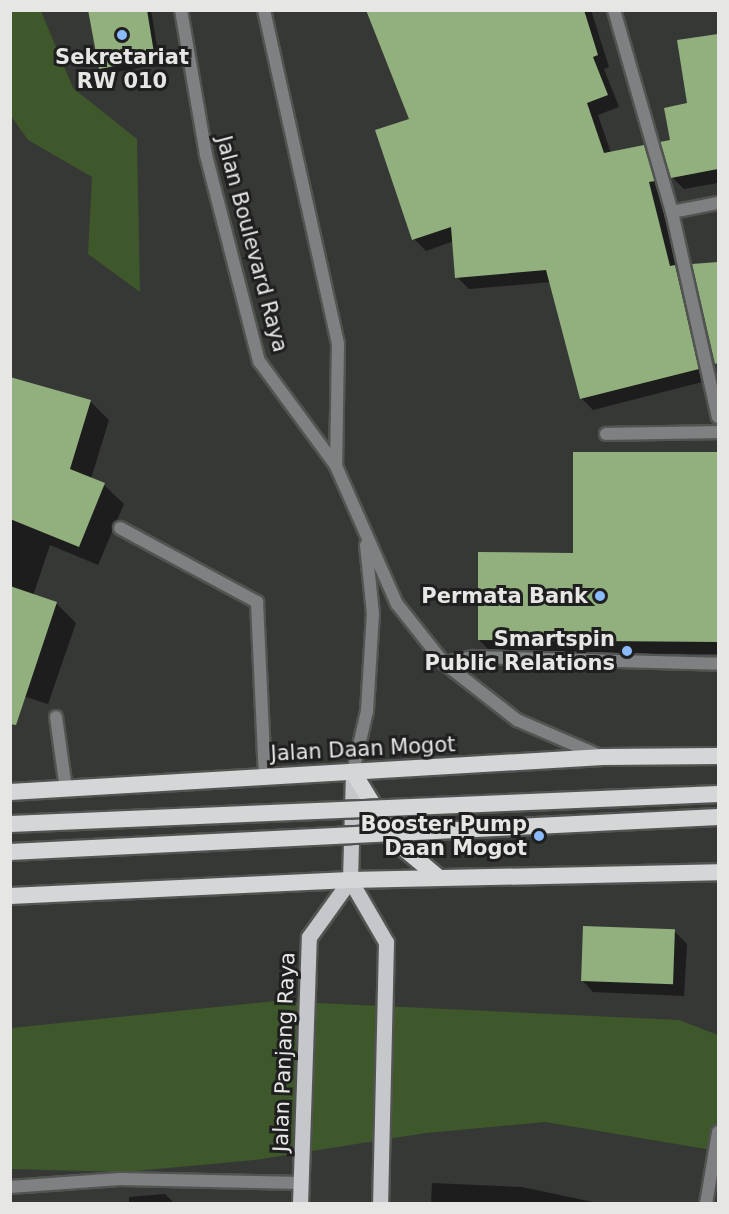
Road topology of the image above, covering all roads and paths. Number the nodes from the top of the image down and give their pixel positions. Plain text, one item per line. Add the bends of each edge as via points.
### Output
1 (181, 10) edge
2 (264, 10) edge
3 (614, 10) edge
4 (718, 203) edge
5 (672, 212) junction
6 (718, 417) edge
7 (718, 432) edge
8 (606, 434) dead end
9 (336, 466) junction
10 (120, 528) dead end
11 (365, 536) junction
12 (444, 663) junction
13 (718, 664) edge
14 (56, 717) dead end
15 (718, 756) edge
16 (603, 757) junction
17 (353, 772) junction
18 (265, 778) junction
19 (66, 789) junction
20 (10, 792) edge
21 (718, 794) edge
22 (718, 817) edge
23 (10, 824) edge
24 (10, 852) edge
25 (718, 872) edge
26 (438, 877) junction
27 (350, 880) junction
28 (10, 896) edge
29 (718, 1132) edge
30 (300, 1175) junction
31 (10, 1187) edge
32 (300, 1203) edge
33 (380, 1203) edge
34 (706, 1203) edge

1 - 9 street, Jalan Boulevard Raya via 206,155 259,361
2 - 9 street, Jalan Boulevard Raya via 338,344
3 - 5 street
4 - 5 street
5 - 6 street
7 - 8 street
9 - 11 street, Jalan Boulevard Raya
10 - 18 street via 257,602
11 - 12 street, Jalan Boulevard Raya via 397,604
11 - 17 street, Jalan Boulevard Raya via 373,614 367,711
12 - 13 street via 473,657
12 - 16 street, Jalan Boulevard Raya via 518,720
14 - 19 street
15 - 16 highway, Jalan Daan Mogot
16 - 17 highway, Jalan Daan Mogot
17 - 18 highway, Jalan Daan Mogot
17 - 26 highway via 396,842
17 - 27 main road
18 - 19 highway, Jalan Daan Mogot
19 - 20 highway, Jalan Daan Mogot
21 - 23 highway, bridge
22 - 24 highway, bridge
25 - 26 highway
26 - 27 highway
27 - 28 highway
27 - 30 main road, Jalan Panjang Raya via 309,938
27 - 33 main road via 386,942
29 - 34 street
30 - 31 street via 120,1179
30 - 32 main road, Jalan Panjang Raya

